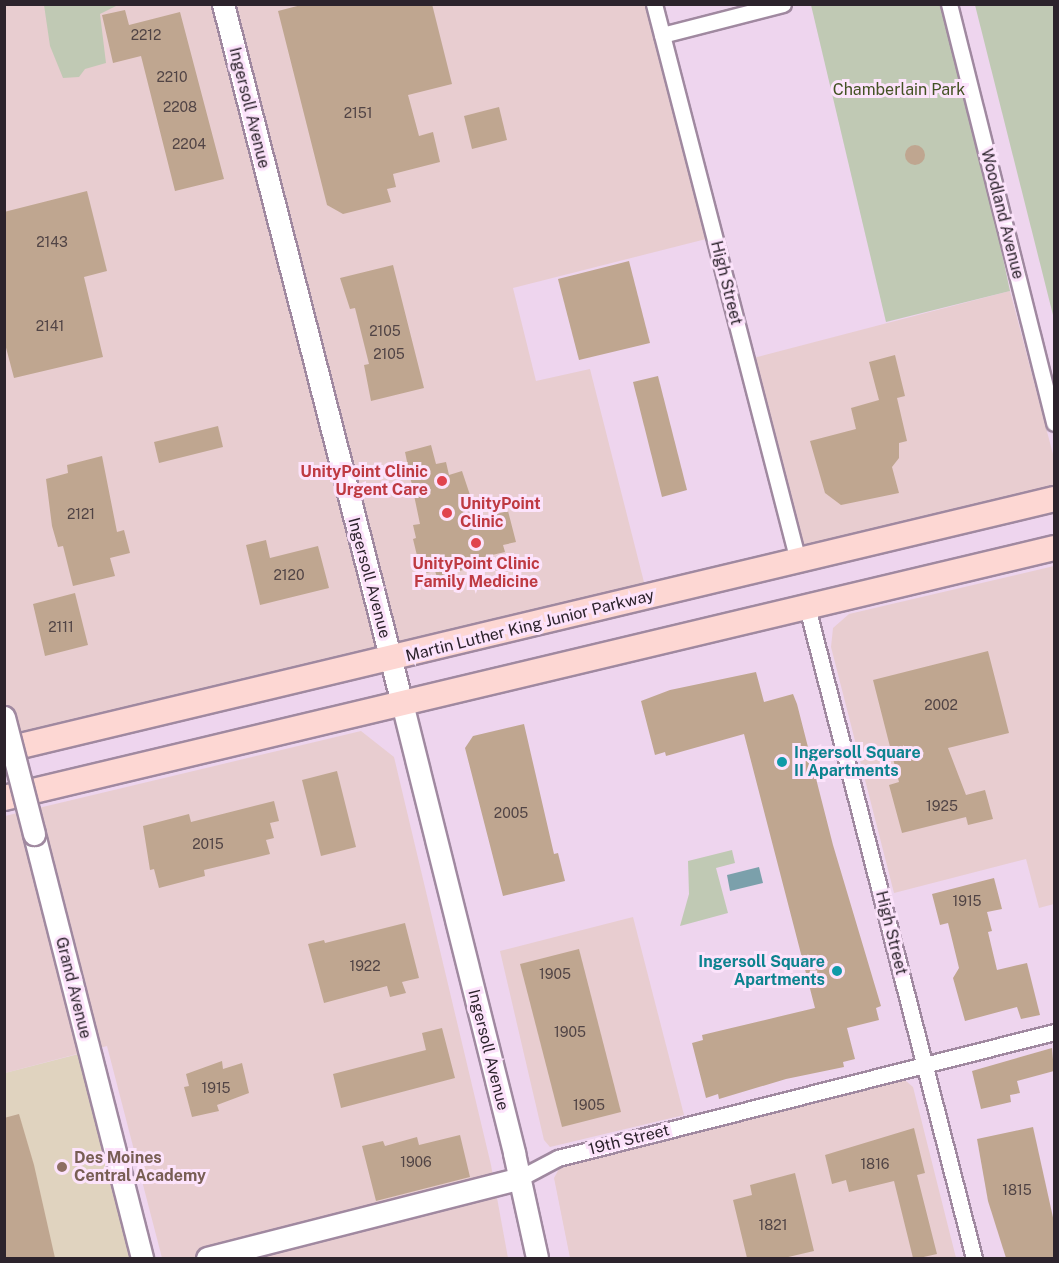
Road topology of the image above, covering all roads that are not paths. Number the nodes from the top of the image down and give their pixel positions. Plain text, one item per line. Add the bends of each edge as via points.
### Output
1 (223, 4) edge
2 (654, 4) edge
3 (783, 4) edge
4 (949, 4) edge
5 (662, 35) junction
6 (1054, 423) edge
7 (1054, 499) edge
8 (1054, 548) edge
9 (798, 561) junction
10 (807, 607) junction
11 (391, 660) junction
12 (402, 703) junction
13 (4, 717) edge
14 (4, 750) edge
15 (4, 798) edge
16 (1054, 1032) edge
17 (924, 1065) junction
18 (520, 1178) junction
19 (142, 1258) edge
20 (207, 1258) edge
21 (537, 1258) edge
22 (974, 1258) edge

1 - 11 main road, Ingersoll Avenue
2 - 5 street, High Street
3 - 5 street
4 - 6 street, Woodland Avenue
5 - 9 street, High Street
7 - 9 main road, Martin Luther King Junior Parkway
8 - 10 main road
9 - 11 main road, Martin Luther King Junior Parkway
10 - 12 main road
10 - 17 street, High Street
11 - 12 main road, Ingersoll Avenue
11 - 14 main road, Martin Luther King Junior Parkway
12 - 15 main road
12 - 18 main road, Ingersoll Avenue
13 - 19 main road, Grand Avenue, bridge
16 - 17 street, 19th Street
17 - 18 street, 19th Street via 558,1158
17 - 22 street, High Street
18 - 20 main road, 19th Street
18 - 21 main road, Ingersoll Avenue

